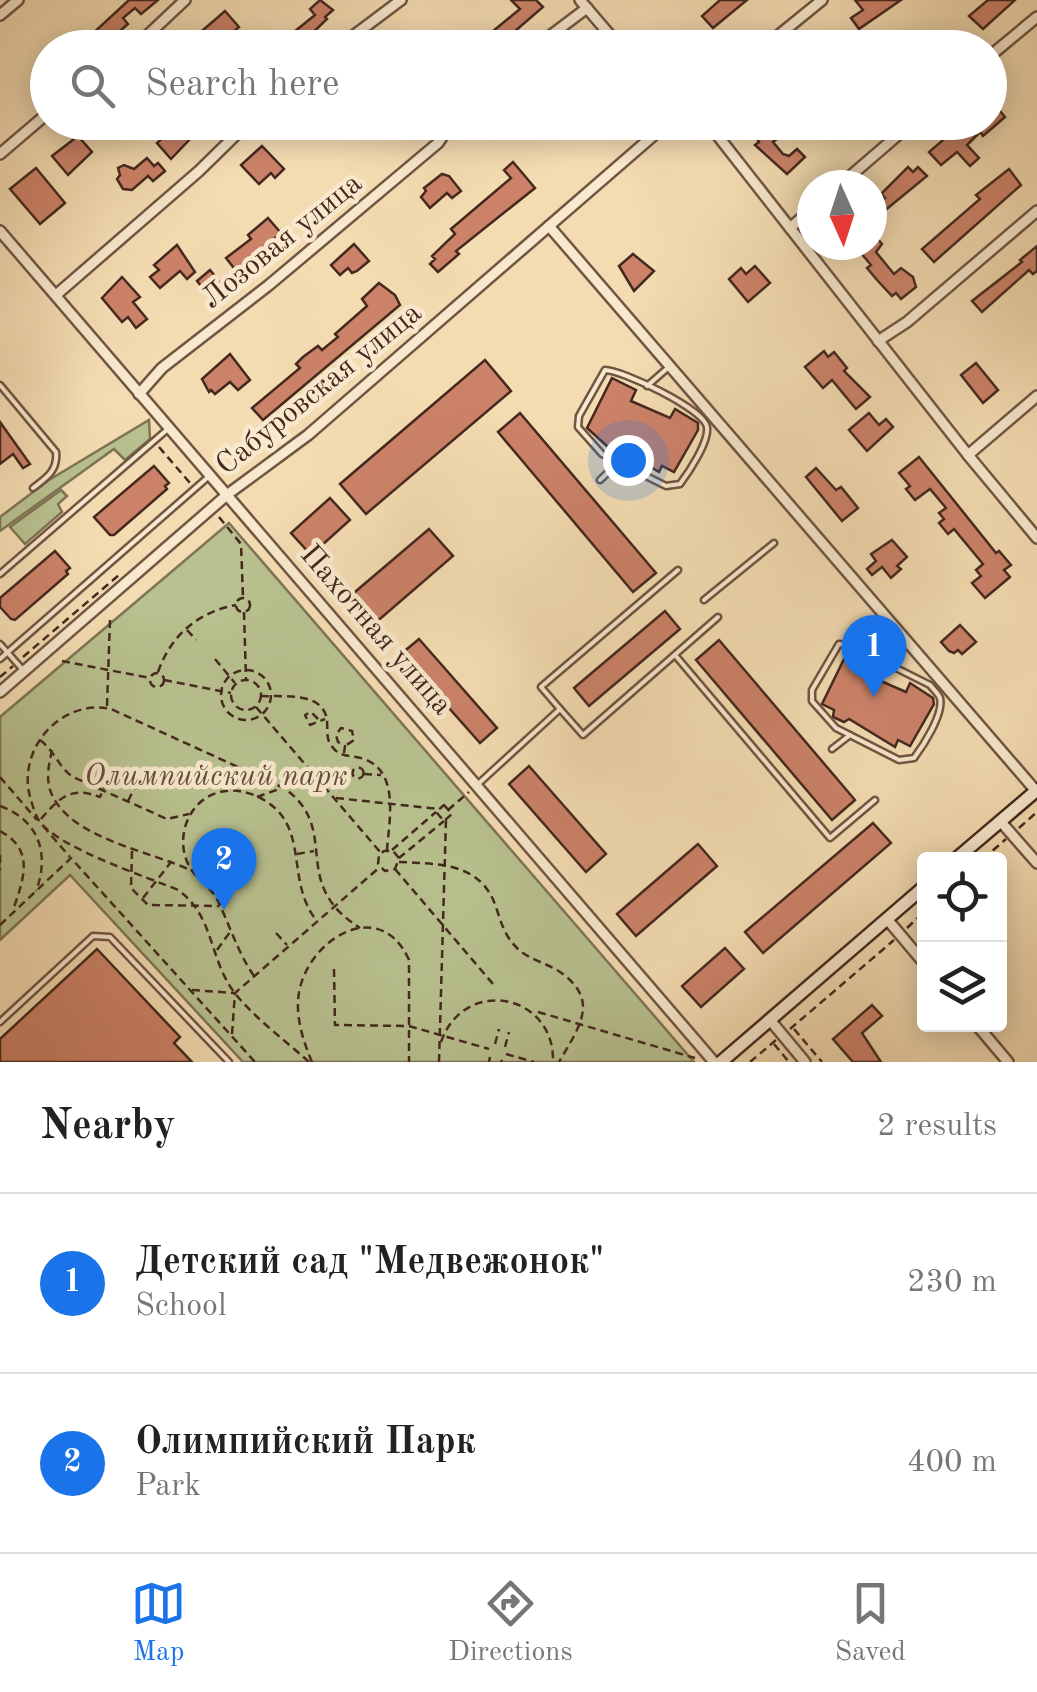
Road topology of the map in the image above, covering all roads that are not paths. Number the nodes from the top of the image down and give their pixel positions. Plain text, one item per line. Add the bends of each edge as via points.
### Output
1 (185, 0) edge
2 (401, 0) edge
3 (822, 0) edge
4 (16, 1) edge
5 (584, 4) edge
6 (0, 16) edge
7 (1037, 16) edge
8 (153, 30) edge
9 (361, 30) edge
10 (554, 30) edge
11 (606, 30) edge
12 (785, 30) edge
13 (1007, 42) edge
14 (30, 128) edge
15 (230, 140) edge
16 (440, 140) edge
17 (647, 140) edge
18 (721, 140) edge
19 (892, 140) edge
20 (0, 154) edge
21 (857, 170) edge
22 (1037, 210) edge
23 (797, 222) edge
24 (549, 226) junction
25 (790, 228) junction
26 (0, 231) edge
27 (56, 295) junction
28 (878, 341) junction
29 (671, 365) junction
30 (0, 385) edge
31 (647, 386) junction
32 (139, 394) junction
33 (1037, 396) edge
34 (170, 428) junction
35 (968, 455) junction
36 (619, 462) junction
37 (211, 474) junction
38 (600, 480) dead end
39 (33, 488) dead end
40 (228, 494) junction
41 (1037, 538) edge
42 (774, 543) dead end
43 (678, 570) dead end
44 (0, 574) edge
45 (704, 600) dead end
46 (718, 617) dead end
47 (908, 639) junction
48 (0, 644) edge
49 (8, 652) junction
50 (675, 655) junction
51 (0, 659) edge
52 (881, 660) junction
53 (20, 668) junction
54 (0, 692) edge
55 (560, 709) junction
56 (850, 734) junction
57 (832, 749) dead end
58 (478, 785) junction
59 (1036, 791) edge
60 (875, 800) dead end
61 (1001, 822) junction
62 (965, 852) edge
63 (1037, 863) edge
64 (917, 893) edge
65 (887, 919) junction
66 (917, 955) edge
67 (770, 1020) junction
68 (0, 1022) edge
69 (983, 1032) edge
70 (226, 1059) edge
71 (714, 1059) edge
72 (218, 1062) edge
73 (804, 1062) edge
74 (1008, 1062) edge

1 - 8 street
2 - 9 street
3 - 12 street
4 - 6 street
5 - 10 street
5 - 11 street
7 - 13 street
14 - 20 street
15 - 27 street
16 - 32 street, Лозовая улица via 162,368
17 - 24 street, Сабуровская улица
18 - 25 street
19 - 21 street
22 - 28 street
23 - 25 street
24 - 29 street
24 - 40 street, Сабуровская улица via 308,435
25 - 28 street
26 - 27 street, Пахотная улица
27 - 32 street, Пахотная улица
28 - 35 street
29 - 31 lane
29 - 47 street
30 - 39 lane via 56,452 52,473
31 - 36 lane via 605,370 578,416 578,427 602,454
31 - 36 lane via 696,411 708,428 706,437 674,487
32 - 34 street, Пахотная улица
33 - 35 street
34 - 37 street, Пахотная улица
34 - 44 lane
35 - 41 street
36 - 38 lane
37 - 40 street, Пахотная улица
37 - 49 lane
40 - 53 street, Сабуровская улица
40 - 58 street, Пахотная улица
42 - 45 lane
43 - 55 lane via 541,687
46 - 50 lane
47 - 52 lane
47 - 59 street
48 - 49 lane
49 - 51 lane
49 - 53 lane
50 - 55 lane via 583,735
50 - 60 lane via 830,838
52 - 56 lane via 839,644 812,690 812,701
52 - 56 lane via 930,685 939,711 907,761
53 - 54 street, Сабуровская улица
55 - 58 lane
56 - 57 lane
58 - 71 street, Пахотная улица
59 - 61 street
61 - 62 street
61 - 63 street
64 - 65 street
65 - 66 street
65 - 67 street
67 - 71 street
67 - 73 street via 777,1039
68 - 70 lane via 93,936 110,937
69 - 74 street
70 - 72 lane

